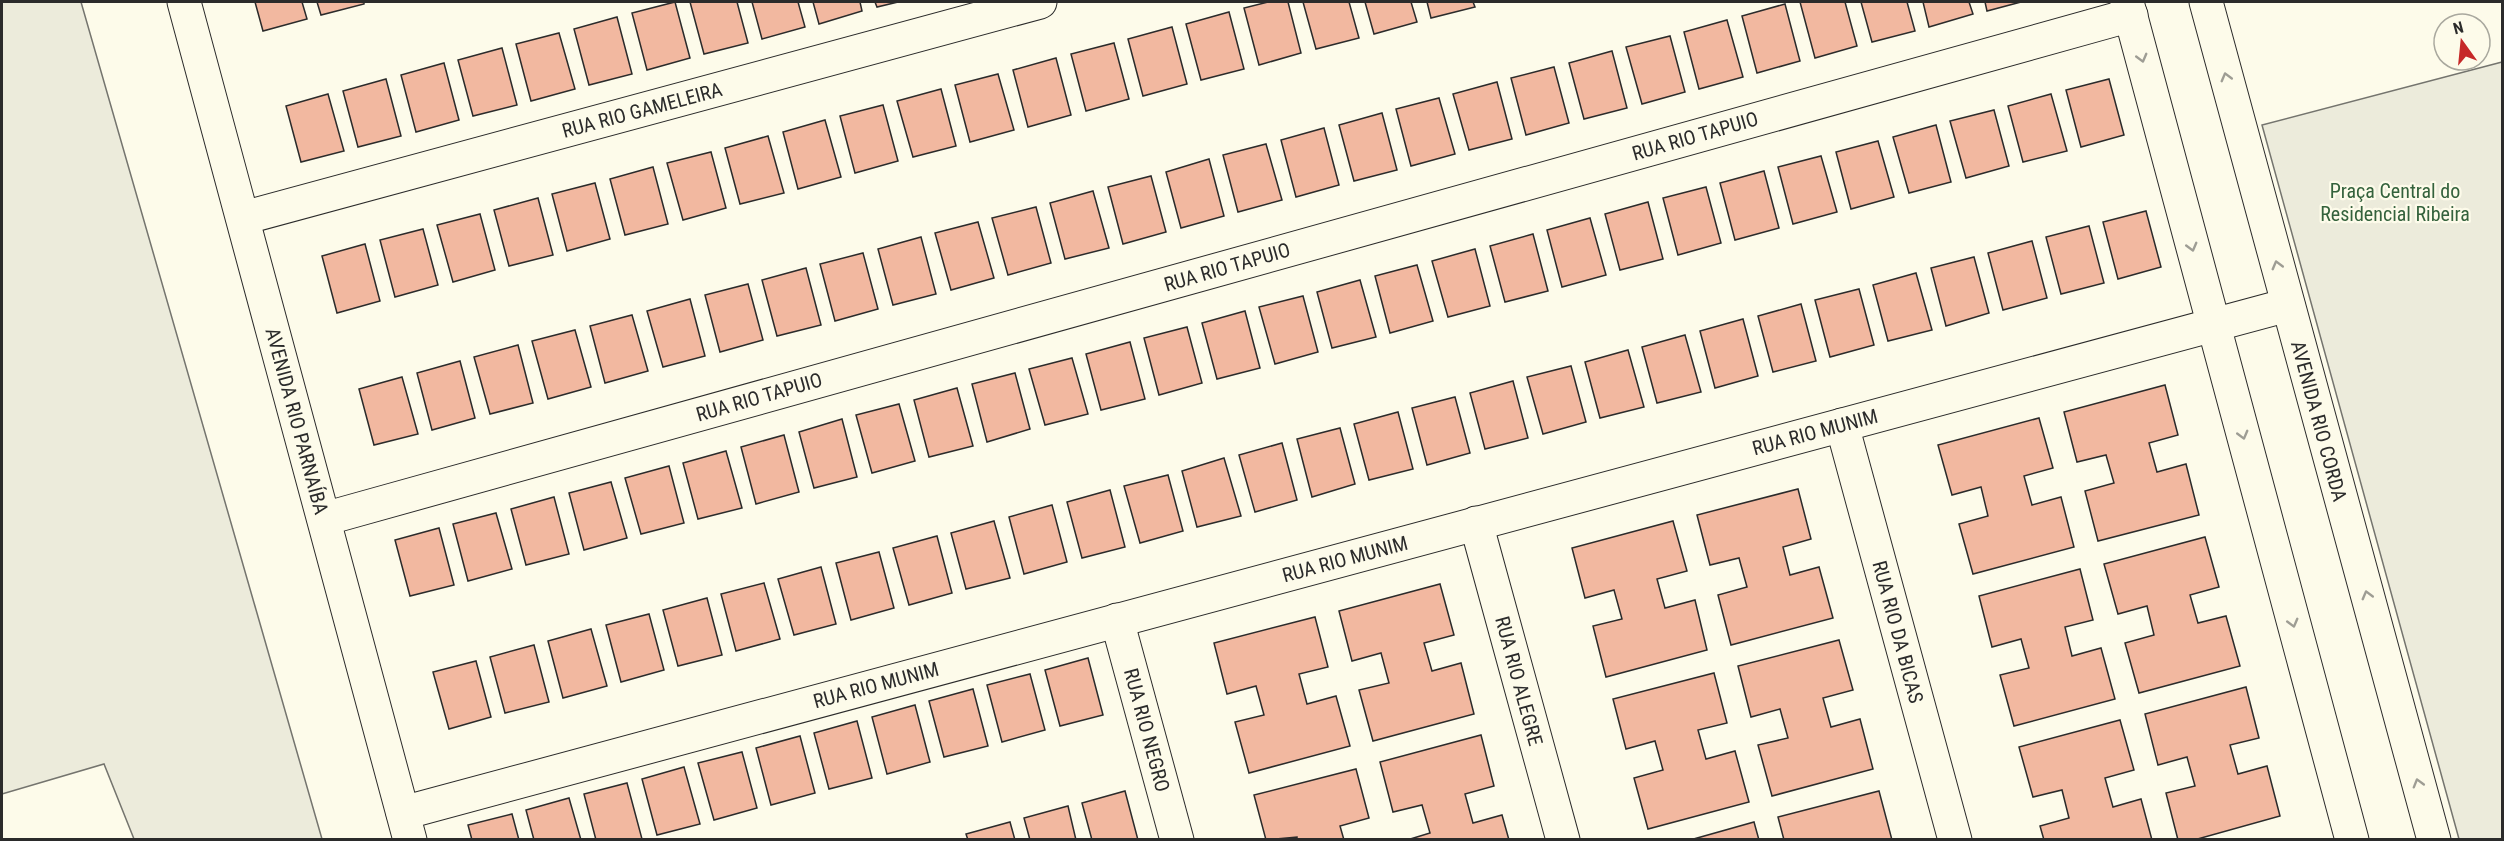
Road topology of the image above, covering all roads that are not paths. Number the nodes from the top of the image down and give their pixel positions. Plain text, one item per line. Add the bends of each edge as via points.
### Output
1 (184, 2) edge
2 (1040, 2) edge
3 (2206, 2) edge
4 (2129, 8) edge
5 (243, 218) junction
6 (2288, 305) junction
7 (2213, 325) junction
8 (1842, 425) junction
9 (324, 519) junction
10 (1476, 523) junction
11 (1117, 620) junction
12 (407, 826) edge
13 (1177, 840) edge
14 (1563, 840) edge
15 (1955, 840) edge
16 (2352, 840) edge
17 (2434, 840) edge

1 - 5 street, AVENIDA RIO PARNAÍBA
2 - 5 street, RUA RIO GAMELEIRA
6 -> 3 street, AVENIDA RIO CORDA
4 -> 7 street
4 - 9 street, RUA RIO TAPUIO
5 - 9 street, AVENIDA RIO PARNAÍBA
6 - 7 street, RUA RIO MUNIM
17 -> 6 street, AVENIDA RIO CORDA
7 - 8 street, RUA RIO MUNIM
7 -> 16 street
8 - 10 street, RUA RIO MUNIM
8 - 15 street, RUA RIO DA BICAS
9 - 12 street, AVENIDA RIO PARNAÍBA
10 - 11 street, RUA RIO MUNIM
10 - 14 street, RUA RIO ALEGRE
11 - 12 street, RUA RIO MUNIM
11 - 13 street, RUA RIO NEGRO

